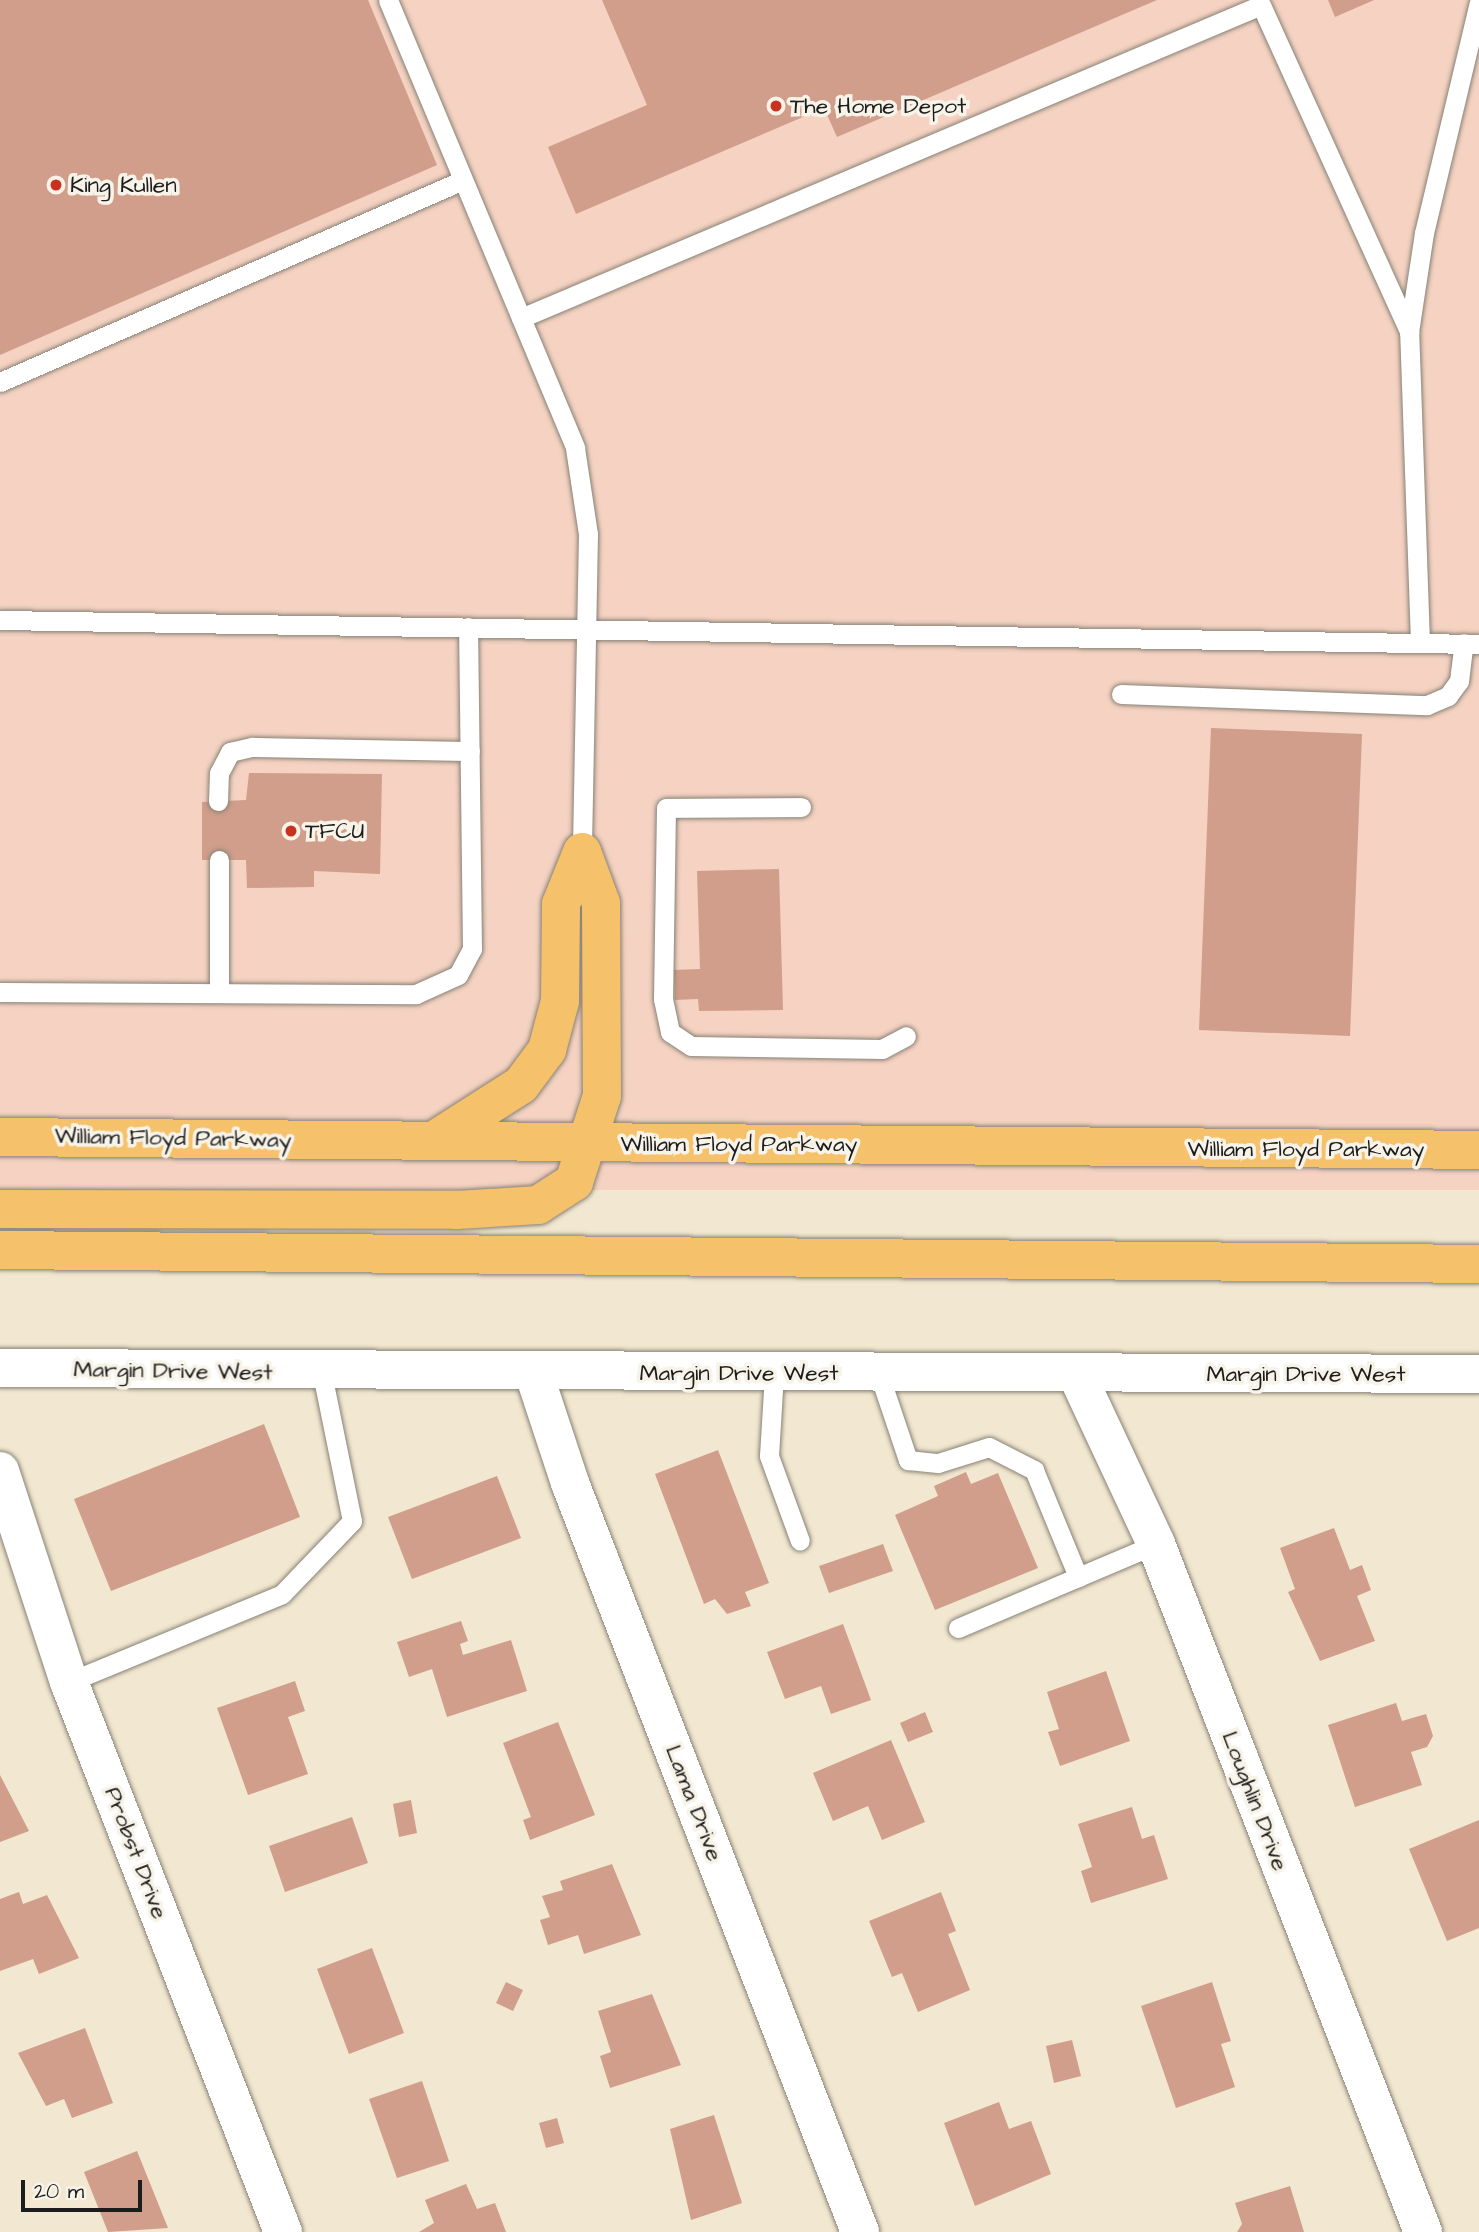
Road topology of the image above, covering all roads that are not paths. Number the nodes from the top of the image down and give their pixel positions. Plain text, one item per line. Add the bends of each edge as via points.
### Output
1 (388, 0) edge
2 (1479, 2) edge
3 (463, 180) junction
4 (520, 318) junction
5 (1409, 332) junction
6 (0, 382) edge
7 (0, 620) edge
8 (468, 626) junction
9 (585, 628) junction
10 (1420, 642) junction
11 (1472, 644) edge
12 (1121, 694) dead end
13 (470, 751) junction
14 (218, 801) dead end
15 (801, 807) dead end
16 (582, 852) junction
17 (219, 860) dead end
18 (0, 992) edge
19 (219, 993) junction
20 (906, 1036) dead end
21 (0, 1137) edge
22 (433, 1141) junction
23 (589, 1143) junction
24 (1479, 1150) edge
25 (0, 1209) edge
26 (0, 1250) edge
27 (1479, 1264) edge
28 (0, 1368) edge
29 (533, 1371) junction
30 (322, 1373) junction
31 (774, 1374) junction
32 (879, 1374) junction
33 (1479, 1374) edge
34 (1077, 1375) junction
35 (0, 1471) edge
36 (800, 1541) dead end
37 (1156, 1544) junction
38 (1078, 1577) junction
39 (958, 1628) dead end
40 (69, 1682) junction
41 (284, 2232) edge
42 (860, 2232) edge
43 (1423, 2232) edge

1 - 3 lane
2 - 5 lane via 1424,233
3 - 4 lane
3 - 6 lane
4 - 5 lane via 1261,5
4 - 9 lane via 575,449 588,534
5 - 10 lane
7 - 8 lane
8 - 9 lane
8 - 13 lane
9 - 10 lane
9 - 16 lane
10 - 11 lane
11 - 12 lane via 1459,681 1448,696 1427,705
13 - 14 lane via 252,747 230,752 219,773
13 - 19 lane via 472,949 458,975 416,995
15 - 20 lane via 666,808 663,999 670,1031 691,1046 883,1049
16 - 22 highway via 561,904 560,1001 547,1049 521,1085
16 - 23 highway via 601,903 602,1096
17 - 19 lane
18 - 19 lane
21 - 22 highway, William Floyd Parkway
22 - 23 highway, William Floyd Parkway
23 - 24 highway, William Floyd Parkway
23 - 25 highway via 574,1182 538,1205 457,1210
26 - 27 highway
28 - 30 street, Margin Drive West
29 - 30 street, Margin Drive West
29 - 31 street, Margin Drive West
29 - 42 street, Lama Drive via 570,1483
30 - 40 lane via 352,1521 282,1594
31 - 32 street, Margin Drive West
31 - 36 lane via 769,1456
32 - 34 street, Margin Drive West
32 - 38 lane via 908,1460 938,1463 989,1447 1034,1470
33 - 34 street, Margin Drive West
34 - 37 street, Loughlin Drive
35 - 40 street, Probst Drive
37 - 38 lane
37 - 43 street, Loughlin Drive
38 - 39 lane
40 - 41 street, Probst Drive

